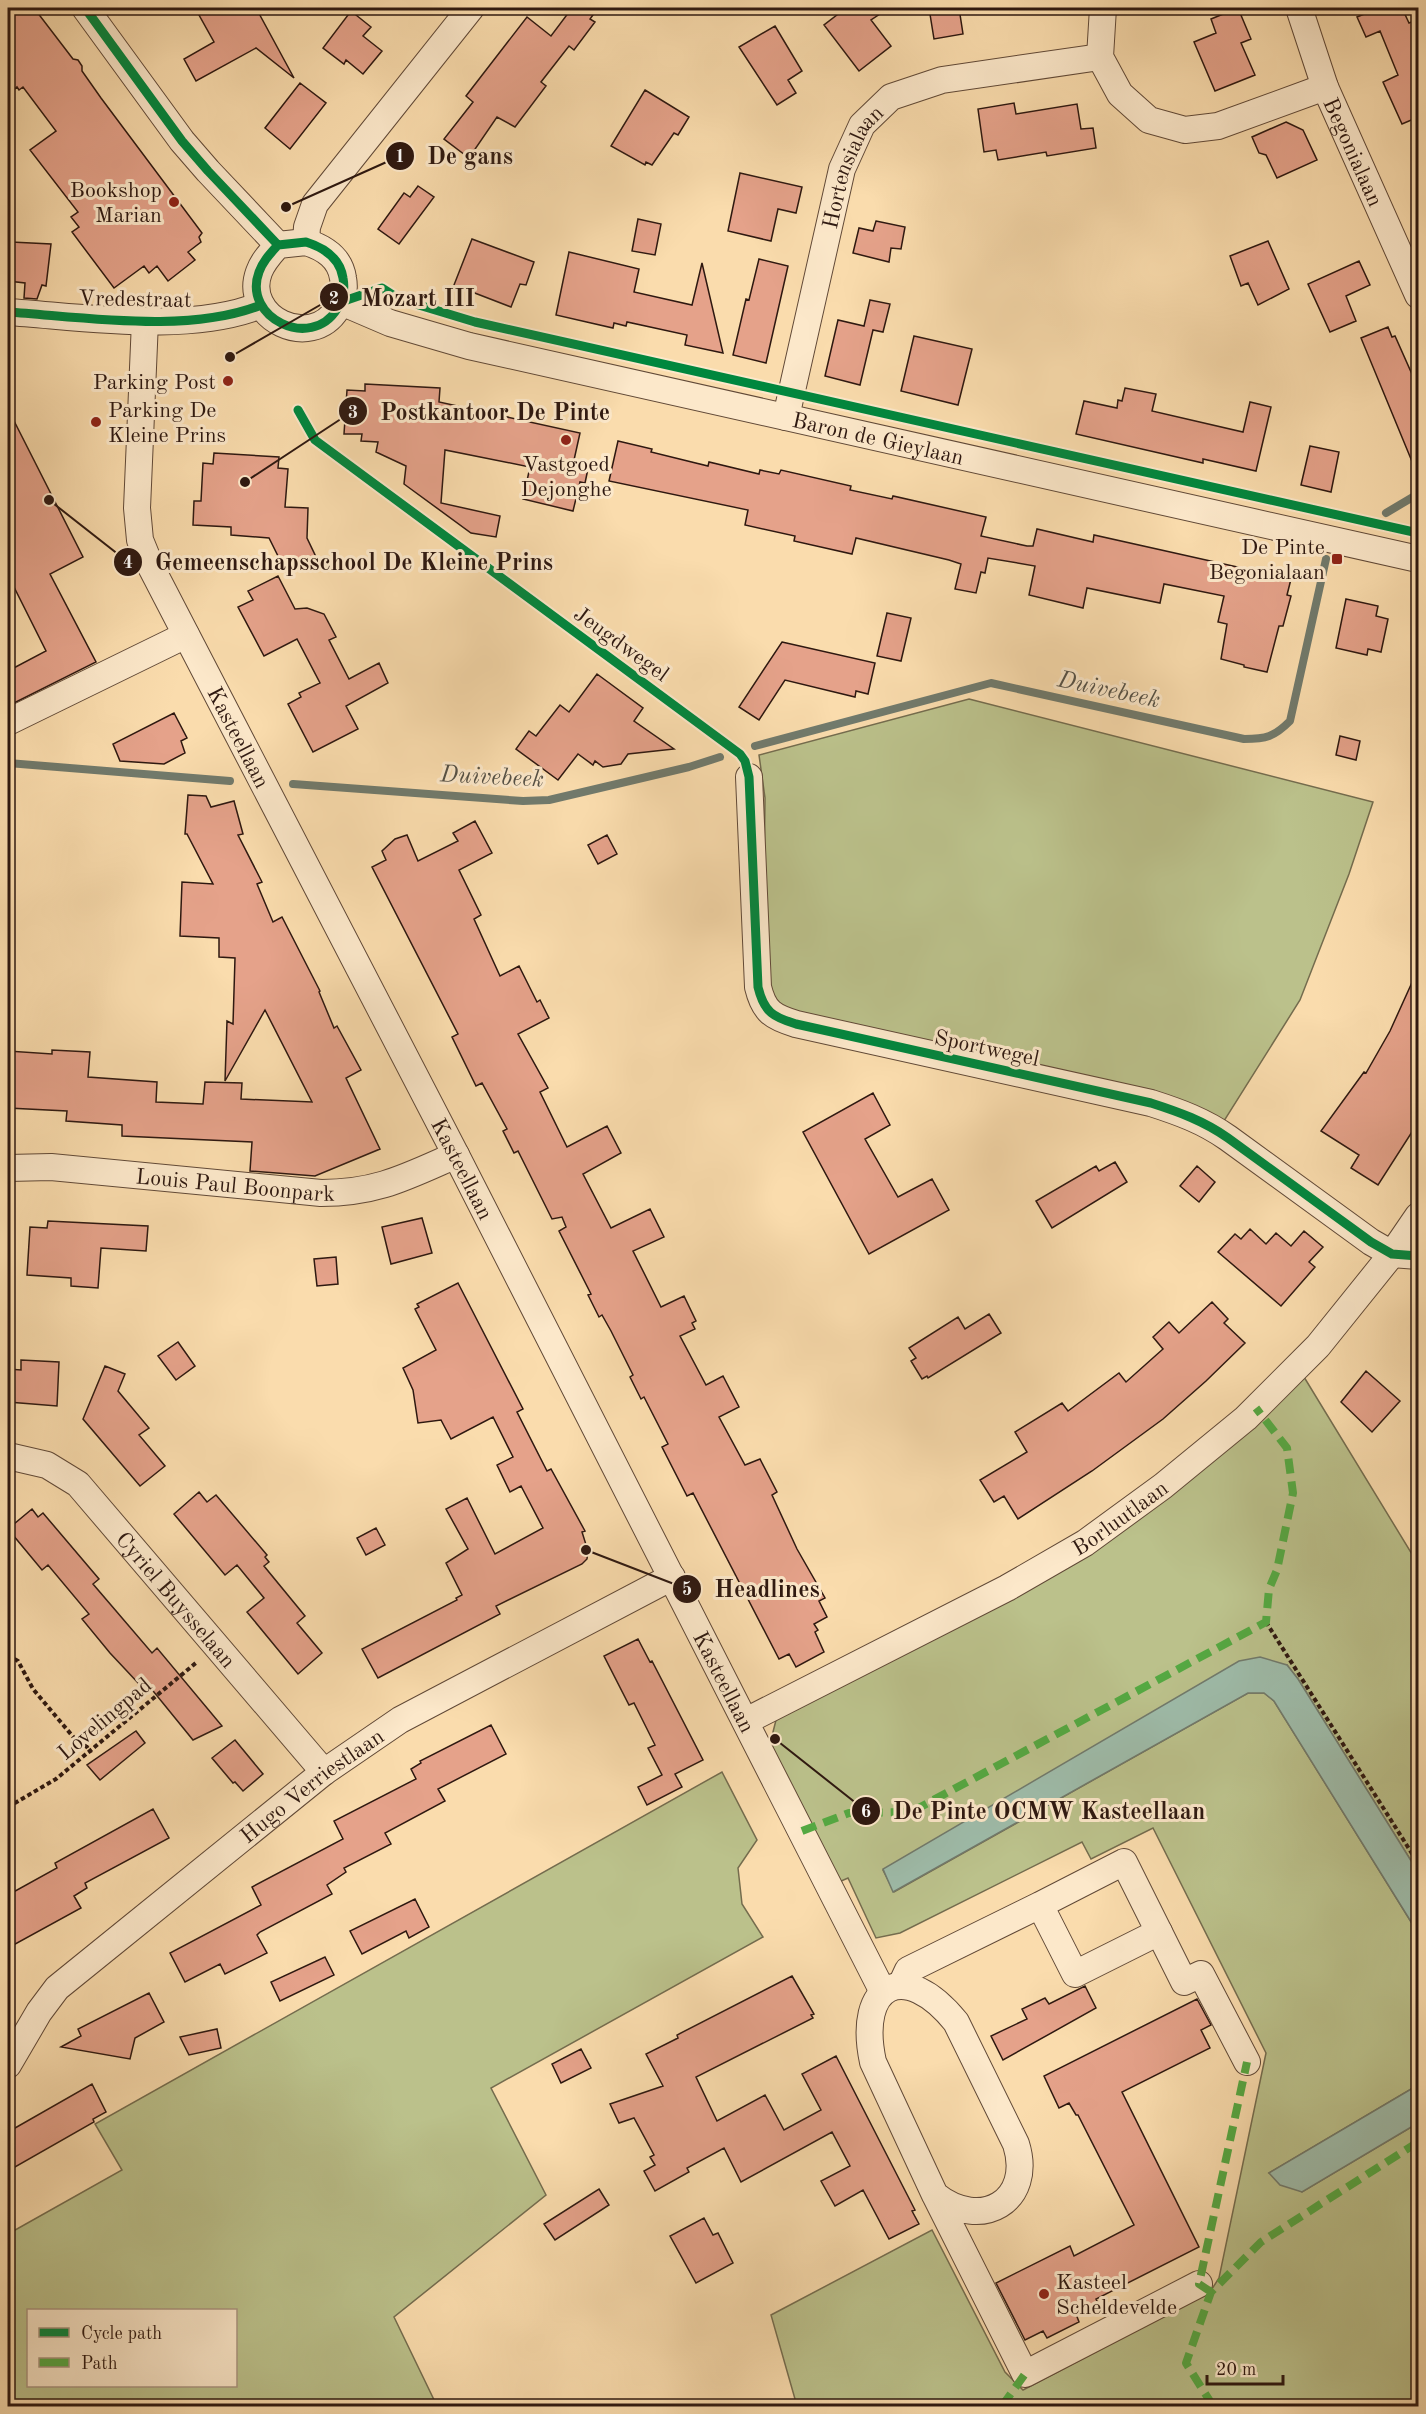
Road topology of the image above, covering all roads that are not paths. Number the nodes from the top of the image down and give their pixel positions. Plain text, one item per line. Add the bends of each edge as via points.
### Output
1 (85, 8) edge
2 (471, 8) edge
3 (1103, 8) edge
4 (1299, 8) edge
5 (1100, 57) junction
6 (1325, 87) junction
7 (306, 242) junction
8 (278, 245) junction
9 (1419, 295) edge
10 (341, 302) junction
11 (261, 304) junction
12 (8, 312) edge
13 (145, 321) junction
14 (786, 417) junction
15 (1419, 559) edge
16 (186, 635) junction
17 (8, 722) edge
18 (749, 777) dead end
19 (456, 1155) junction
20 (8, 1168) edge
21 (1419, 1216) edge
22 (1392, 1254) junction
23 (1419, 1256) edge
24 (8, 1456) edge
25 (672, 1577) junction
26 (746, 1721) junction
27 (324, 1772) junction
28 (1040, 1905) junction
29 (1159, 1932) junction
30 (892, 1989) junction
31 (1246, 2062) dead end
32 (8, 2065) edge
33 (935, 2195) junction
34 (1199, 2284) dead end

1 - 8 street via 182,141
2 - 7 street via 315,204
3 - 5 street
4 - 6 street, Begonialaan
5 - 6 street via 1120,94 1149,120 1185,130 1218,126
5 - 14 street, Hortensialaan via 942,80 891,97 862,125 842,169
6 - 9 street, Begonialaan
7 - 8 street
7 - 10 street via 321,247 342,270
8 - 11 street via 258,274
10 - 11 street via 326,321 302,329 278,323
10 - 14 street, Baron de Gieylaan via 390,323 469,346
11 - 13 street, Vredestraat via 217,317
12 - 13 street, Vredestraat
13 - 16 street, Kasteellaan via 137,508 140,540
14 - 15 street, Baron de Gieylaan
16 - 17 street
16 - 19 street, Kasteellaan
18 - 22 street, Sportwegel via 758,987 768,1011 796,1024 1182,1113 1206,1123
19 - 20 street, Louis Paul Boonpark via 388,1184 343,1193 51,1167
19 - 25 street, Kasteellaan
21 - 22 street, Borluutlaan
22 - 23 street
22 - 26 street, Borluutlaan via 1318,1346 1246,1418 1085,1543 1007,1588
24 - 27 street, Cyriel Buysselaan via 47,1465 78,1484
25 - 26 street, Kasteellaan
25 - 27 street, Hugo Verriestlaan via 400,1720
26 - 30 street, Kasteellaan
27 - 32 street, Hugo Verriestlaan via 57,1988
28 - 29 street via 1075,1974
28 - 29 street via 1124,1862
28 - 30 street via 908,1970
29 - 31 street via 1184,1982 1201,1974
30 - 33 street via 871,2008 868,2043 873,2062
30 - 33 street via 914,1988 929,1995 956,2022 1020,2155 1020,2174 1013,2191 994,2207 982,2211 957,2210
33 - 34 street via 1025,2374

